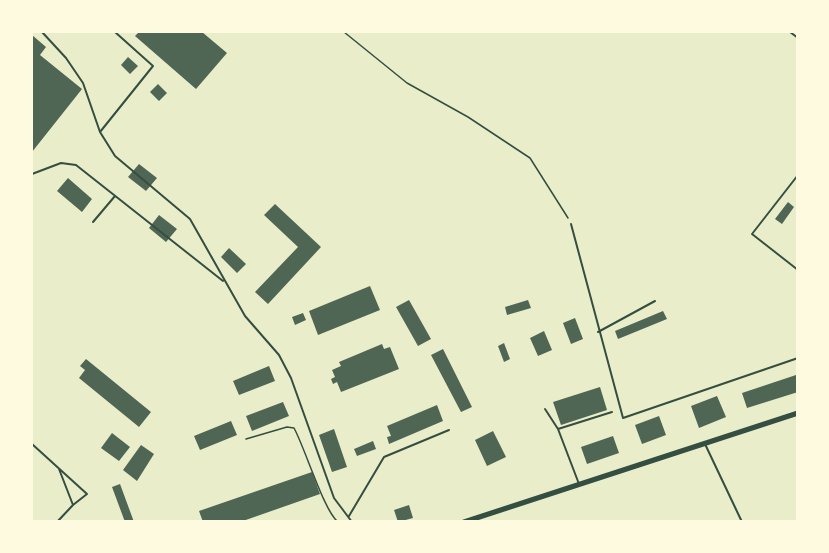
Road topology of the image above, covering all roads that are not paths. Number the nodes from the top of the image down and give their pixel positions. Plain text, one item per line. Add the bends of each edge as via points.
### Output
1 (42, 32) edge
2 (115, 32) edge
3 (790, 32) edge
4 (798, 38) edge
5 (100, 132) junction
6 (32, 174) edge
7 (798, 175) edge
8 (115, 196) junction
9 (93, 222) dead end
10 (571, 224) road end
11 (798, 270) edge
12 (225, 282) junction
13 (655, 301) dead end
14 (598, 332) junction
15 (798, 358) edge
16 (544, 409) dead end
17 (612, 412) dead end
18 (798, 413) edge
19 (558, 429) junction
20 (449, 430) dead end
21 (32, 444) edge
22 (705, 444) junction
23 (59, 469) junction
24 (579, 484) junction
25 (73, 505) junction
26 (349, 516) junction
27 (466, 521) edge
28 (57, 522) edge
29 (352, 522) edge
30 (742, 522) edge

1 - 5 lane via 83,83
2 - 5 lane via 153,66
3 - 4 lane
5 - 12 lane via 115,156 190,219
6 - 8 lane via 61,163 76,165
7 - 11 lane via 752,234
8 - 9 lane
8 - 12 lane
10 - 14 lane
12 - 26 lane via 245,316 279,355 334,498
13 - 14 lane
14 - 15 lane via 623,418
16 - 19 lane
17 - 19 lane
18 - 22 street
19 - 24 lane
20 - 26 lane via 384,457
21 - 23 lane
22 - 24 street
22 - 30 lane
23 - 25 lane
23 - 25 lane via 87,494
24 - 27 street
25 - 28 lane
26 - 29 lane

